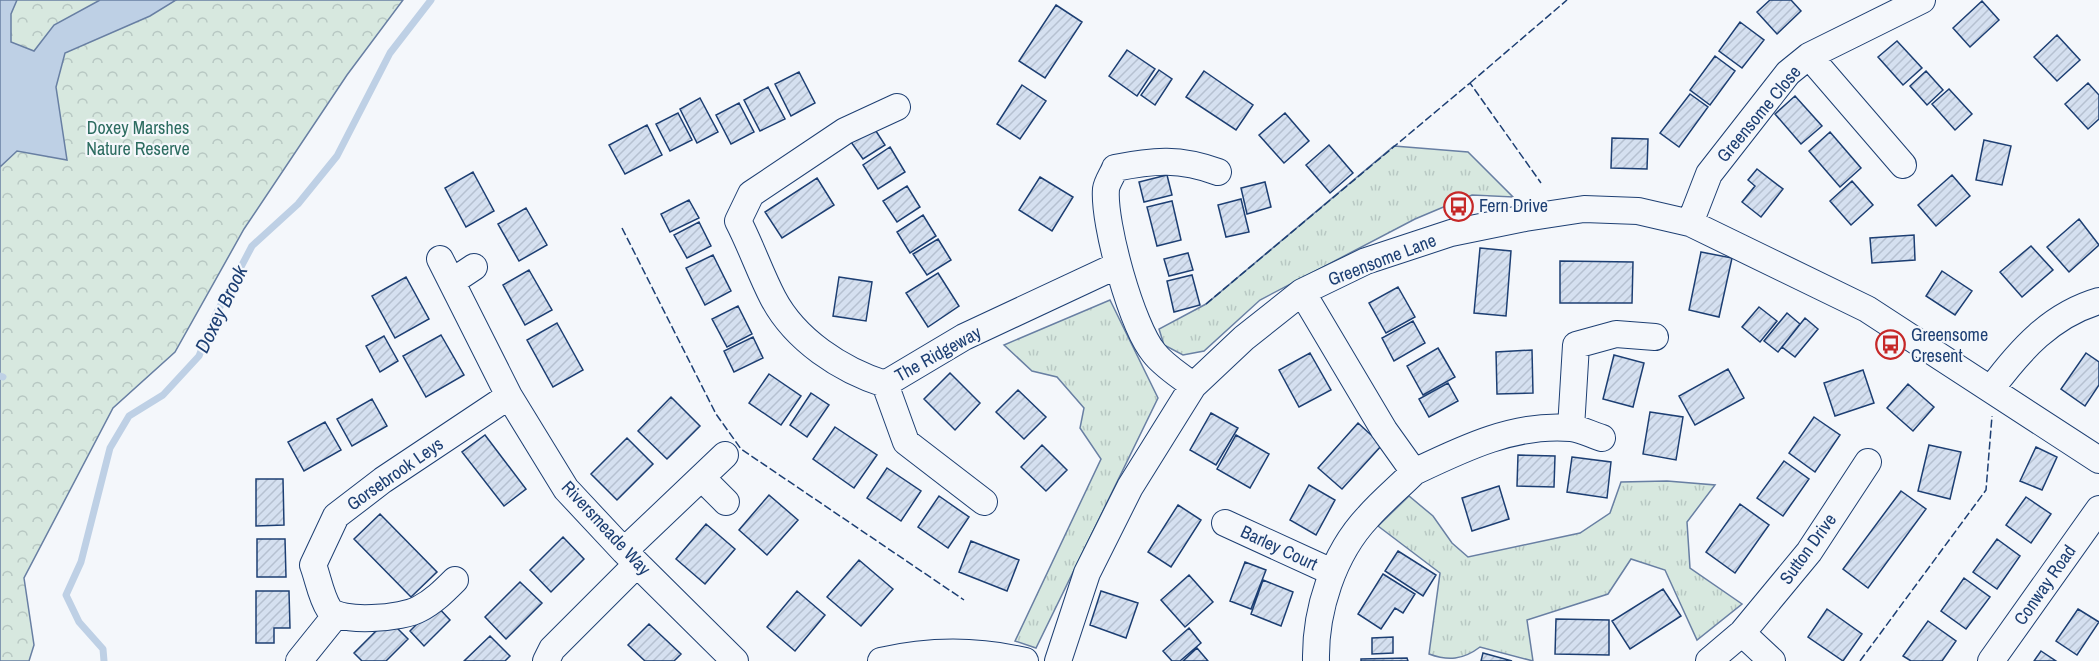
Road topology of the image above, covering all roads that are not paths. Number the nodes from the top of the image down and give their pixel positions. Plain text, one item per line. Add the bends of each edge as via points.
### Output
1 (1922, 0) edge
2 (1809, 56) junction
3 (897, 107) dead end
4 (1903, 165) dead end
5 (1218, 172) dead end
6 (1690, 223) junction
7 (440, 259) dead end
8 (1118, 265) junction
9 (474, 267) dead end
10 (453, 281) junction
11 (1302, 292) junction
12 (2099, 301) edge
13 (1655, 337) dead end
14 (885, 384) junction
15 (1193, 386) junction
16 (1991, 389) junction
17 (509, 396) junction
18 (1571, 428) junction
19 (1602, 438) dead end
20 (725, 455) dead end
21 (2099, 460) edge
22 (1868, 462) dead end
23 (1414, 472) junction
24 (702, 478) junction
25 (726, 502) dead end
26 (984, 502) dead end
27 (2099, 509) edge
28 (1225, 523) dead end
29 (631, 557) junction
30 (1332, 572) junction
31 (455, 580) dead end
32 (339, 614) junction
33 (1743, 633) junction
34 (941, 657) edge
35 (299, 661) edge
36 (546, 661) edge
37 (735, 661) edge
38 (881, 661) edge
39 (1025, 661) edge
40 (1058, 661) edge
41 (1316, 661) edge
42 (1709, 661) edge
43 (1772, 661) edge
44 (1991, 661) edge

1 - 2 street, Greensome Close
2 - 4 street
2 - 6 street, Greensome Close via 1788,74 1709,174
3 - 14 street, The Ridgeway via 845,131 750,194 738,221 774,299 807,341 861,376
5 - 8 street via 1196,164 1158,160 1116,168 1106,188
6 - 11 street, Greensome Lane via 1638,211 1595,209 1525,218 1451,233 1366,261
6 - 16 street, Greensome Lane via 1868,309
7 - 10 street, Riversmeade Way
8 - 14 street, The Ridgeway via 964,338
8 - 15 street via 1141,332 1154,354
9 - 10 street
10 - 17 street, Riversmeade Way
11 - 15 street, Greensome Lane via 1244,338
11 - 23 street via 1384,430
12 - 16 street via 2073,310 2037,336
13 - 18 street via 1616,334 1576,345
14 - 26 street via 906,442
15 - 40 street, Greensome Lane via 1130,487 1087,573
16 - 21 street, Greensome Lane
17 - 29 street, Riversmeade Way via 566,489
17 - 32 street, Gorsebrook Leys via 382,480 336,516 313,565
18 - 19 street
18 - 23 street via 1498,436
20 - 24 street
22 - 33 street, Sutton Drive via 1809,552
23 - 30 street via 1366,518
24 - 25 street
24 - 29 street
27 - 44 street, Conway Road
28 - 30 street, Barley Court
29 - 36 street
29 - 37 street, Riversmeade Way
30 - 41 street via 1319,618
31 - 32 street via 438,597 407,614
32 - 35 street
33 - 42 street, Sutton Drive
33 - 43 street
34 - 38 street via 901,656
34 - 39 street via 983,654

